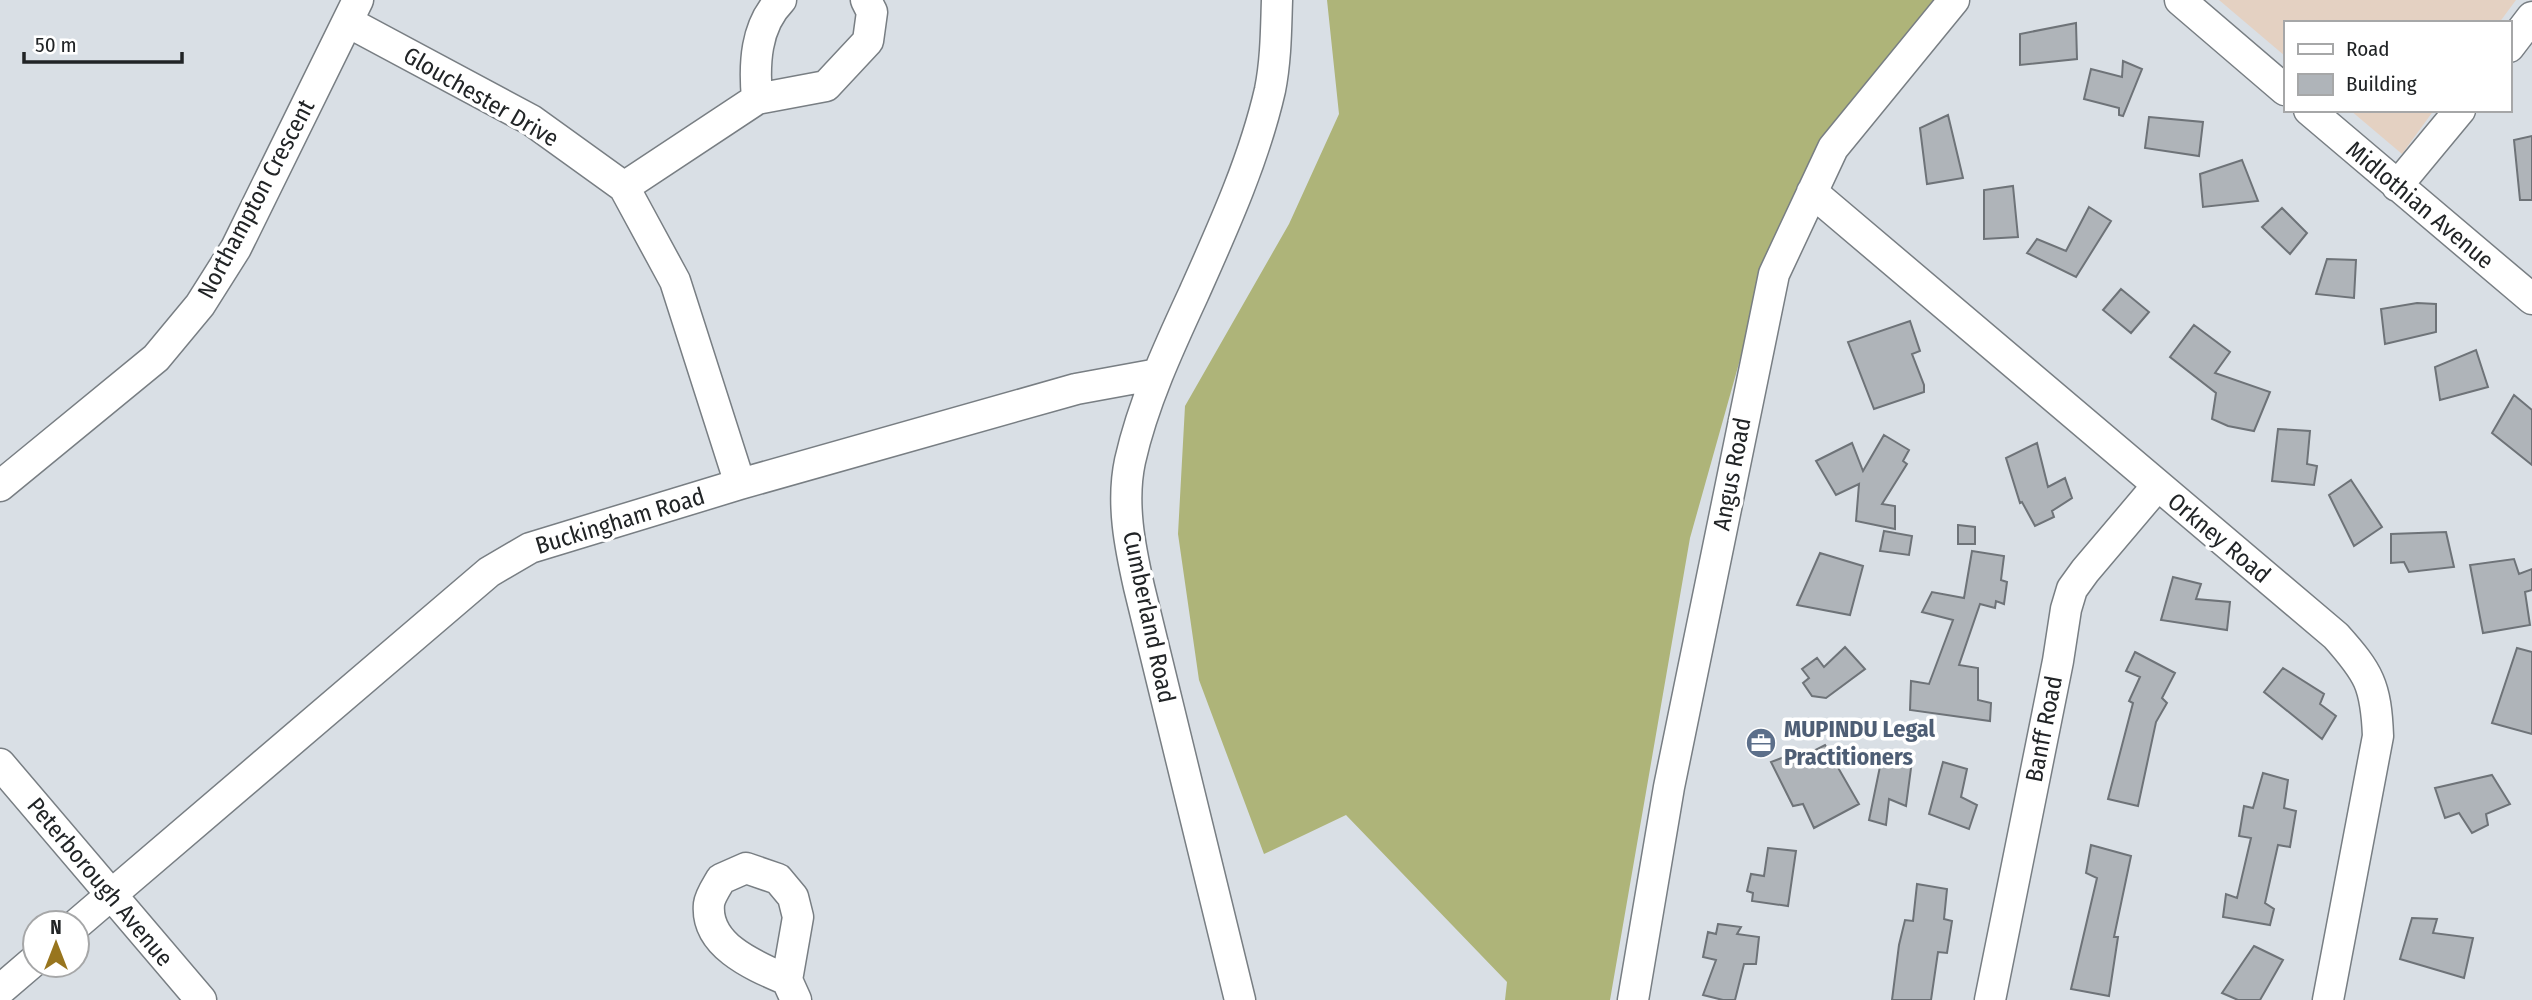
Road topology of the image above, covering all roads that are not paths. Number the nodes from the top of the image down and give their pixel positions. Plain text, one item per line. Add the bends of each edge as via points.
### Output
1 (781, 0) edge
2 (866, 0) edge
3 (1277, 0) edge
4 (1954, 0) edge
5 (2180, 0) edge
6 (353, 11) edge
7 (2532, 17) edge
8 (2511, 44) edge
9 (2284, 89) edge
10 (757, 99) junction
11 (2311, 112) edge
12 (2458, 112) edge
13 (2397, 186) junction
14 (624, 187) junction
15 (1812, 192) junction
16 (2532, 299) edge
17 (1158, 374) junction
18 (740, 484) junction
19 (0, 486) edge
20 (2157, 486) junction
21 (0, 764) edge
22 (111, 895) junction
23 (91, 912) edge
24 (21, 972) edge
25 (0, 990) edge
26 (201, 1000) edge
27 (1240, 1000) edge
28 (1633, 1000) edge
29 (1990, 1000) edge
30 (2328, 1000) edge

1 - 10 street via 761,34 754,68
2 - 10 street via 872,12 869,41 826,86
3 - 17 street, Cumberland Road via 1276,46 1256,139
4 - 15 street, Angus Road via 1833,148
5 - 9 street
6 - 14 street, Glouchester Drive via 531,120
6 - 19 street, Northampton Crescent via 236,248 200,305 156,358
7 - 8 street
10 - 14 street
11 - 13 street, Midlothian Avenue
12 - 13 street
13 - 16 street, Midlothian Avenue
14 - 18 street, Glouchester Drive via 675,281
15 - 20 street, Orkney Road
15 - 28 street, Angus Road via 1774,274 1669,787
17 - 18 street, Buckingham Road via 1076,389
17 - 27 street, Cumberland Road via 1130,462 1126,497 1130,545
18 - 22 street, Buckingham Road via 530,548 488,572
20 - 29 street, Banff Road via 2072,589
20 - 30 street, Orkney Road via 2336,636 2370,682 2378,736
21 - 22 street, Peterborough Avenue
22 - 23 street, Buckingham Road
22 - 26 street, Peterborough Avenue
24 - 25 street

